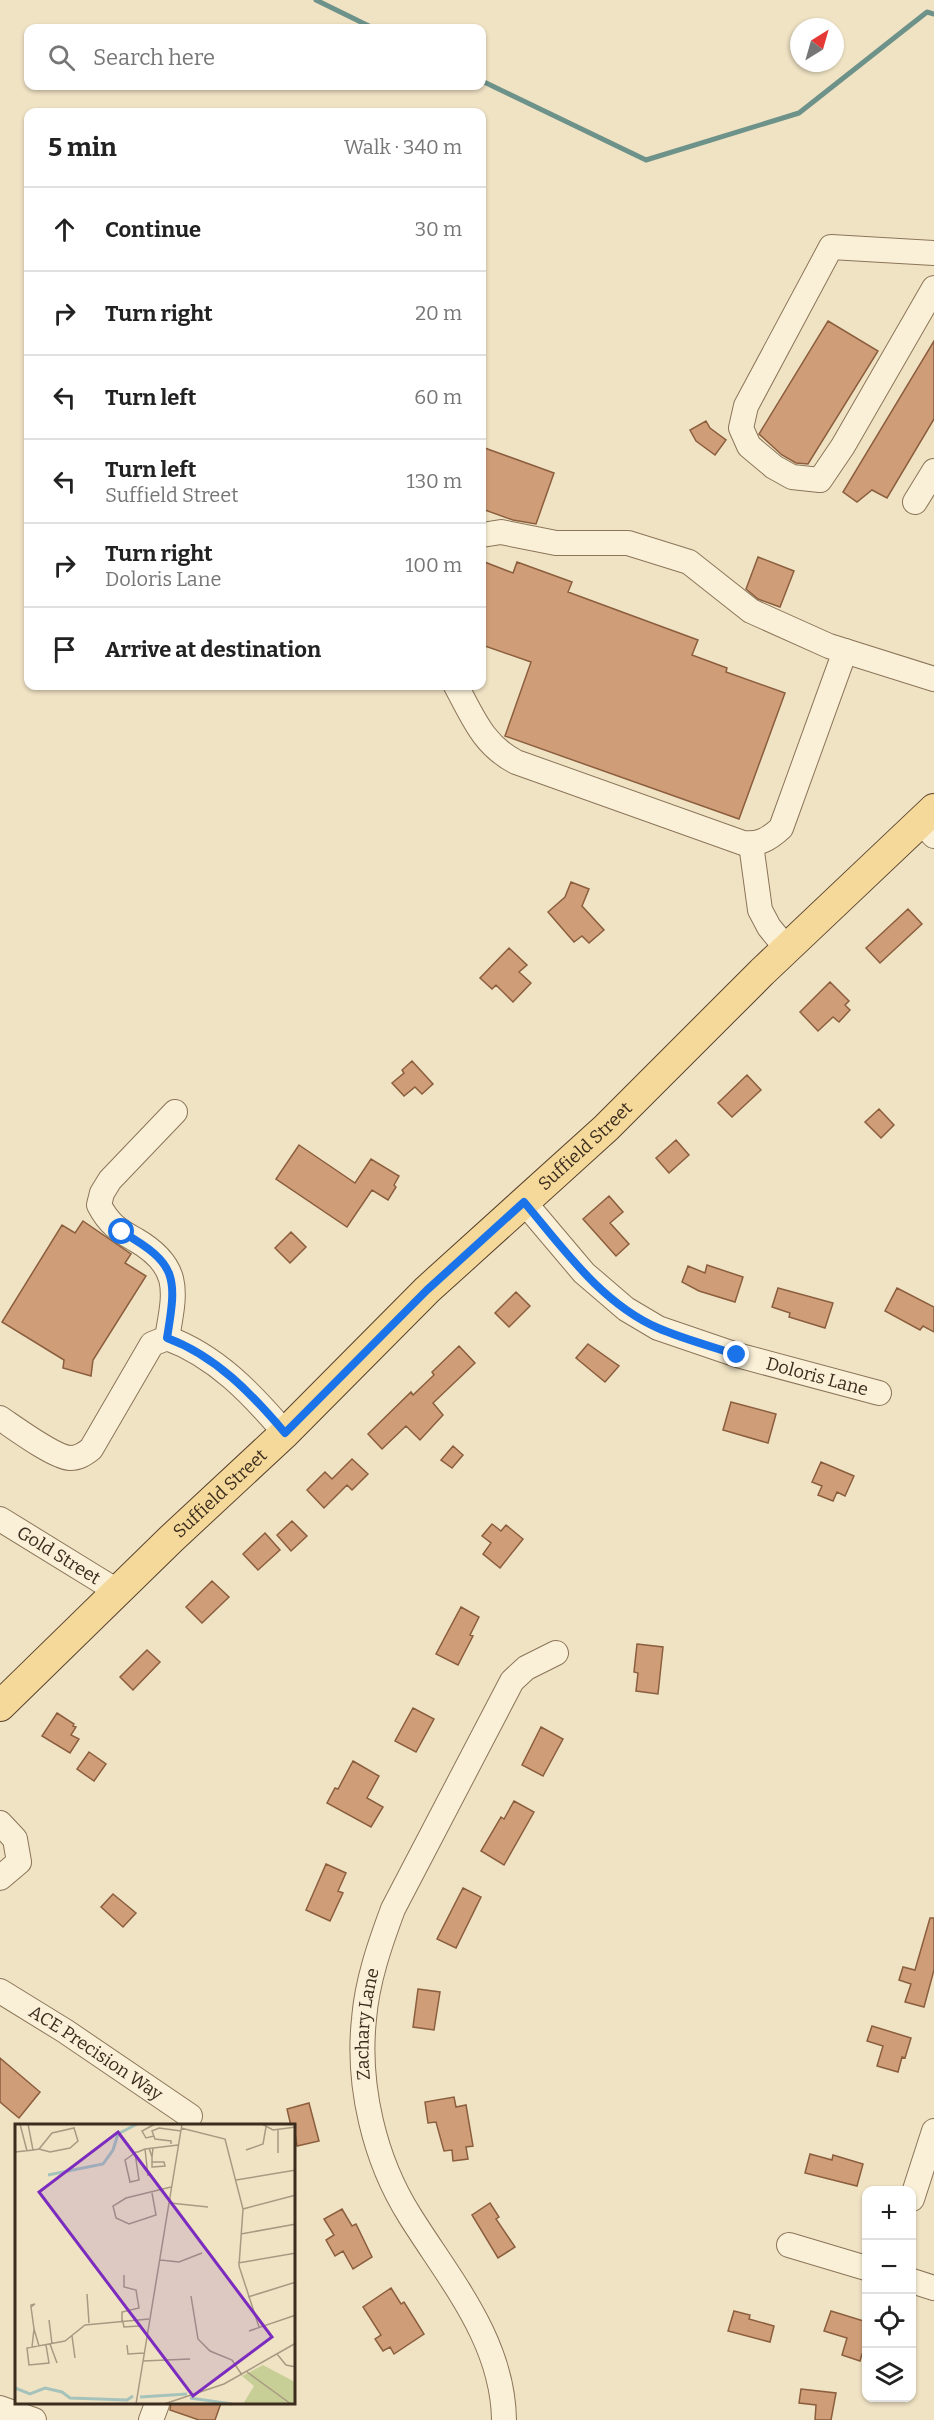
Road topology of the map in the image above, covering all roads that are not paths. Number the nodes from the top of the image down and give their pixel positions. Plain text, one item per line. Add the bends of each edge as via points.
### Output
1 (934, 253) edge
2 (934, 288) edge
3 (934, 471) edge
4 (915, 502) dead end
5 (486, 534) edge
6 (846, 651) junction
7 (934, 679) edge
8 (458, 690) edge
9 (930, 822) edge
10 (751, 844) junction
11 (787, 949) junction
12 (175, 1112) dead end
13 (524, 1202) junction
14 (167, 1338) junction
15 (879, 1393) dead end
16 (0, 1418) edge
17 (285, 1433) junction
18 (0, 1519) edge
19 (117, 1591) junction
20 (556, 1653) dead end
21 (0, 1706) edge
22 (0, 1823) edge
23 (0, 1878) edge
24 (0, 1991) edge
25 (190, 2116) dead end
26 (934, 2131) edge
27 (916, 2187) edge
28 (789, 2245) dead end
29 (862, 2267) edge
30 (916, 2282) edge
31 (934, 2288) edge
32 (156, 2405) edge
33 (0, 2408) edge
34 (34, 2420) edge
35 (151, 2420) edge
36 (504, 2420) edge

1 - 2 street via 831,247 746,406 741,428 749,446 792,477 820,480
3 - 4 street
5 - 6 street via 501,532 556,543 628,543 689,562 751,611
6 - 7 street
6 - 10 street via 781,828 772,837
8 - 10 street via 479,730 500,754
9 - 11 main road, Suffield Street
10 - 11 street via 760,910
11 - 13 main road, Suffield Street via 606,1128
12 - 14 street via 110,1180 99,1205 108,1221 161,1258 172,1277 174,1298
13 - 15 street, Doloris Lane via 584,1273 626,1310 658,1328 737,1355
13 - 17 main road, Suffield Street via 427,1290
14 - 16 street via 152,1344 91,1449 80,1457 57,1455
14 - 17 street via 184,1344 228,1374
17 - 19 main road, Suffield Street
18 - 19 street, Gold Street
19 - 21 main road, Suffield Street
20 - 36 street, Zachary Lane via 526,1668 512,1681 393,1909 363,2019 366,2097 389,2177 484,2334 500,2379
22 - 23 street via 15,1839 20,1862
24 - 25 street, ACE Precision Way
26 - 27 street
28 - 29 street
30 - 31 street
32 - 35 street
33 - 34 street

